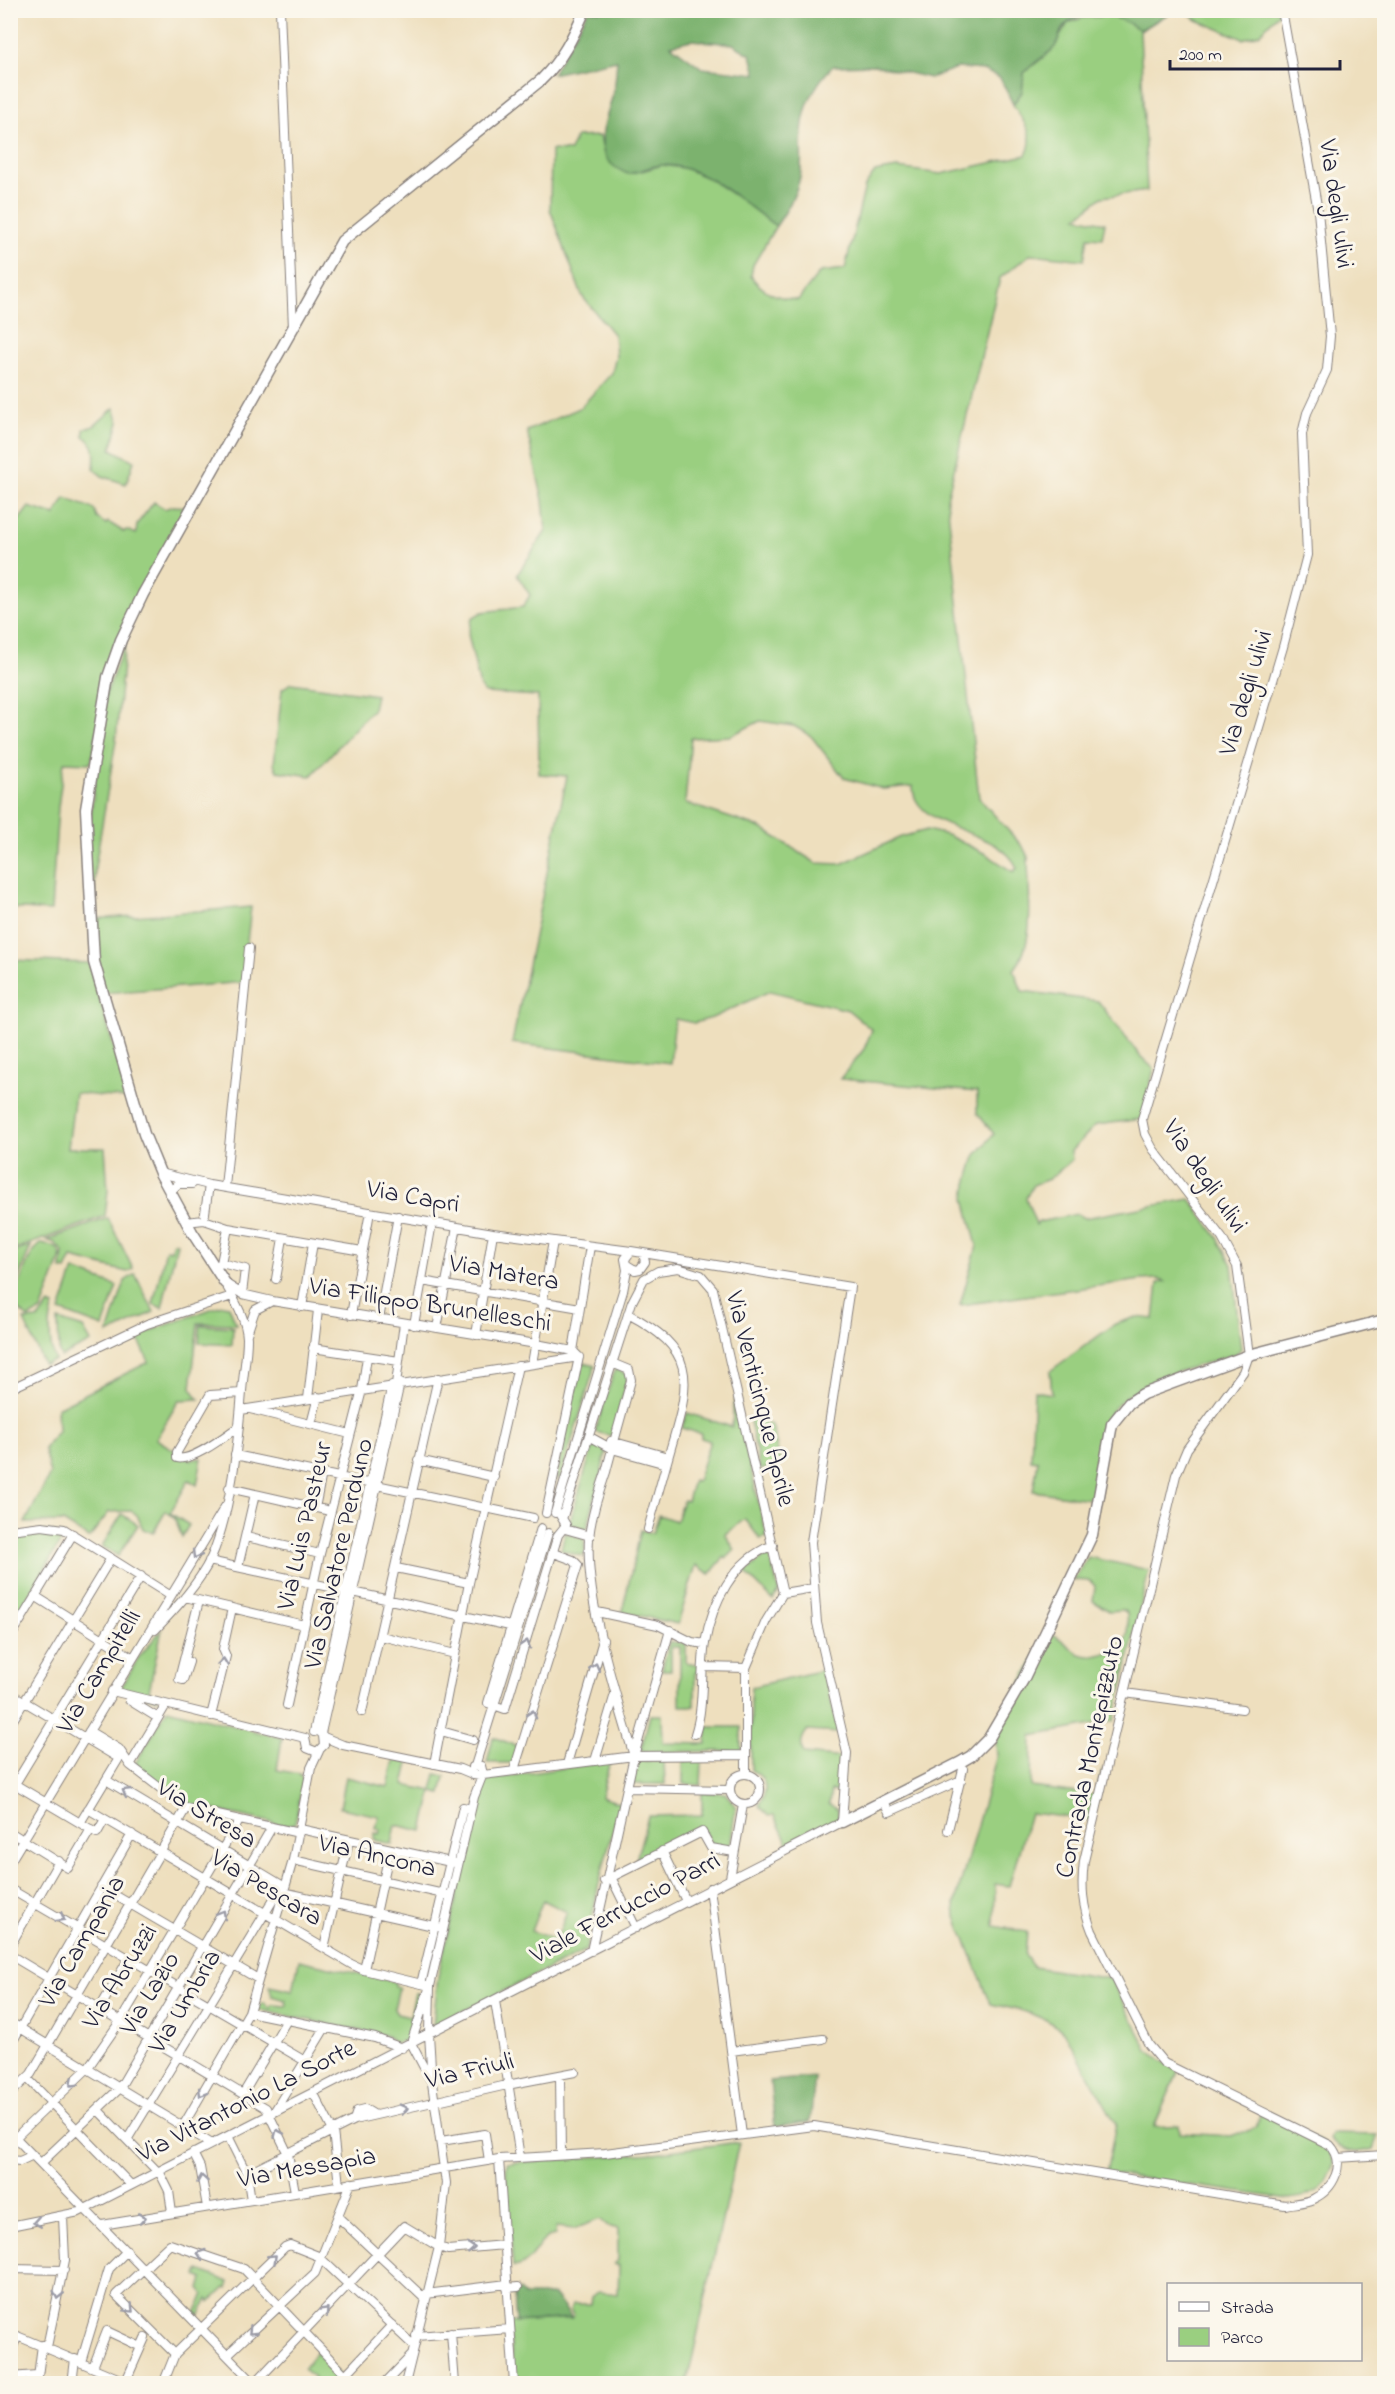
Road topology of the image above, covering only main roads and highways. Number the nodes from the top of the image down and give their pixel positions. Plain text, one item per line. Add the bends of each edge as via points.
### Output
1 (585, 10) edge
2 (225, 1283) road end
3 (1384, 1320) edge
4 (842, 1822) road end

1 - 2 main road via 555,67 342,241 143,594 121,640 104,695 86,809 94,962 144,1134 170,1193
3 - 4 main road via 1249,1354 1143,1394 1117,1415 1109,1434 1092,1535 1001,1721 971,1756

